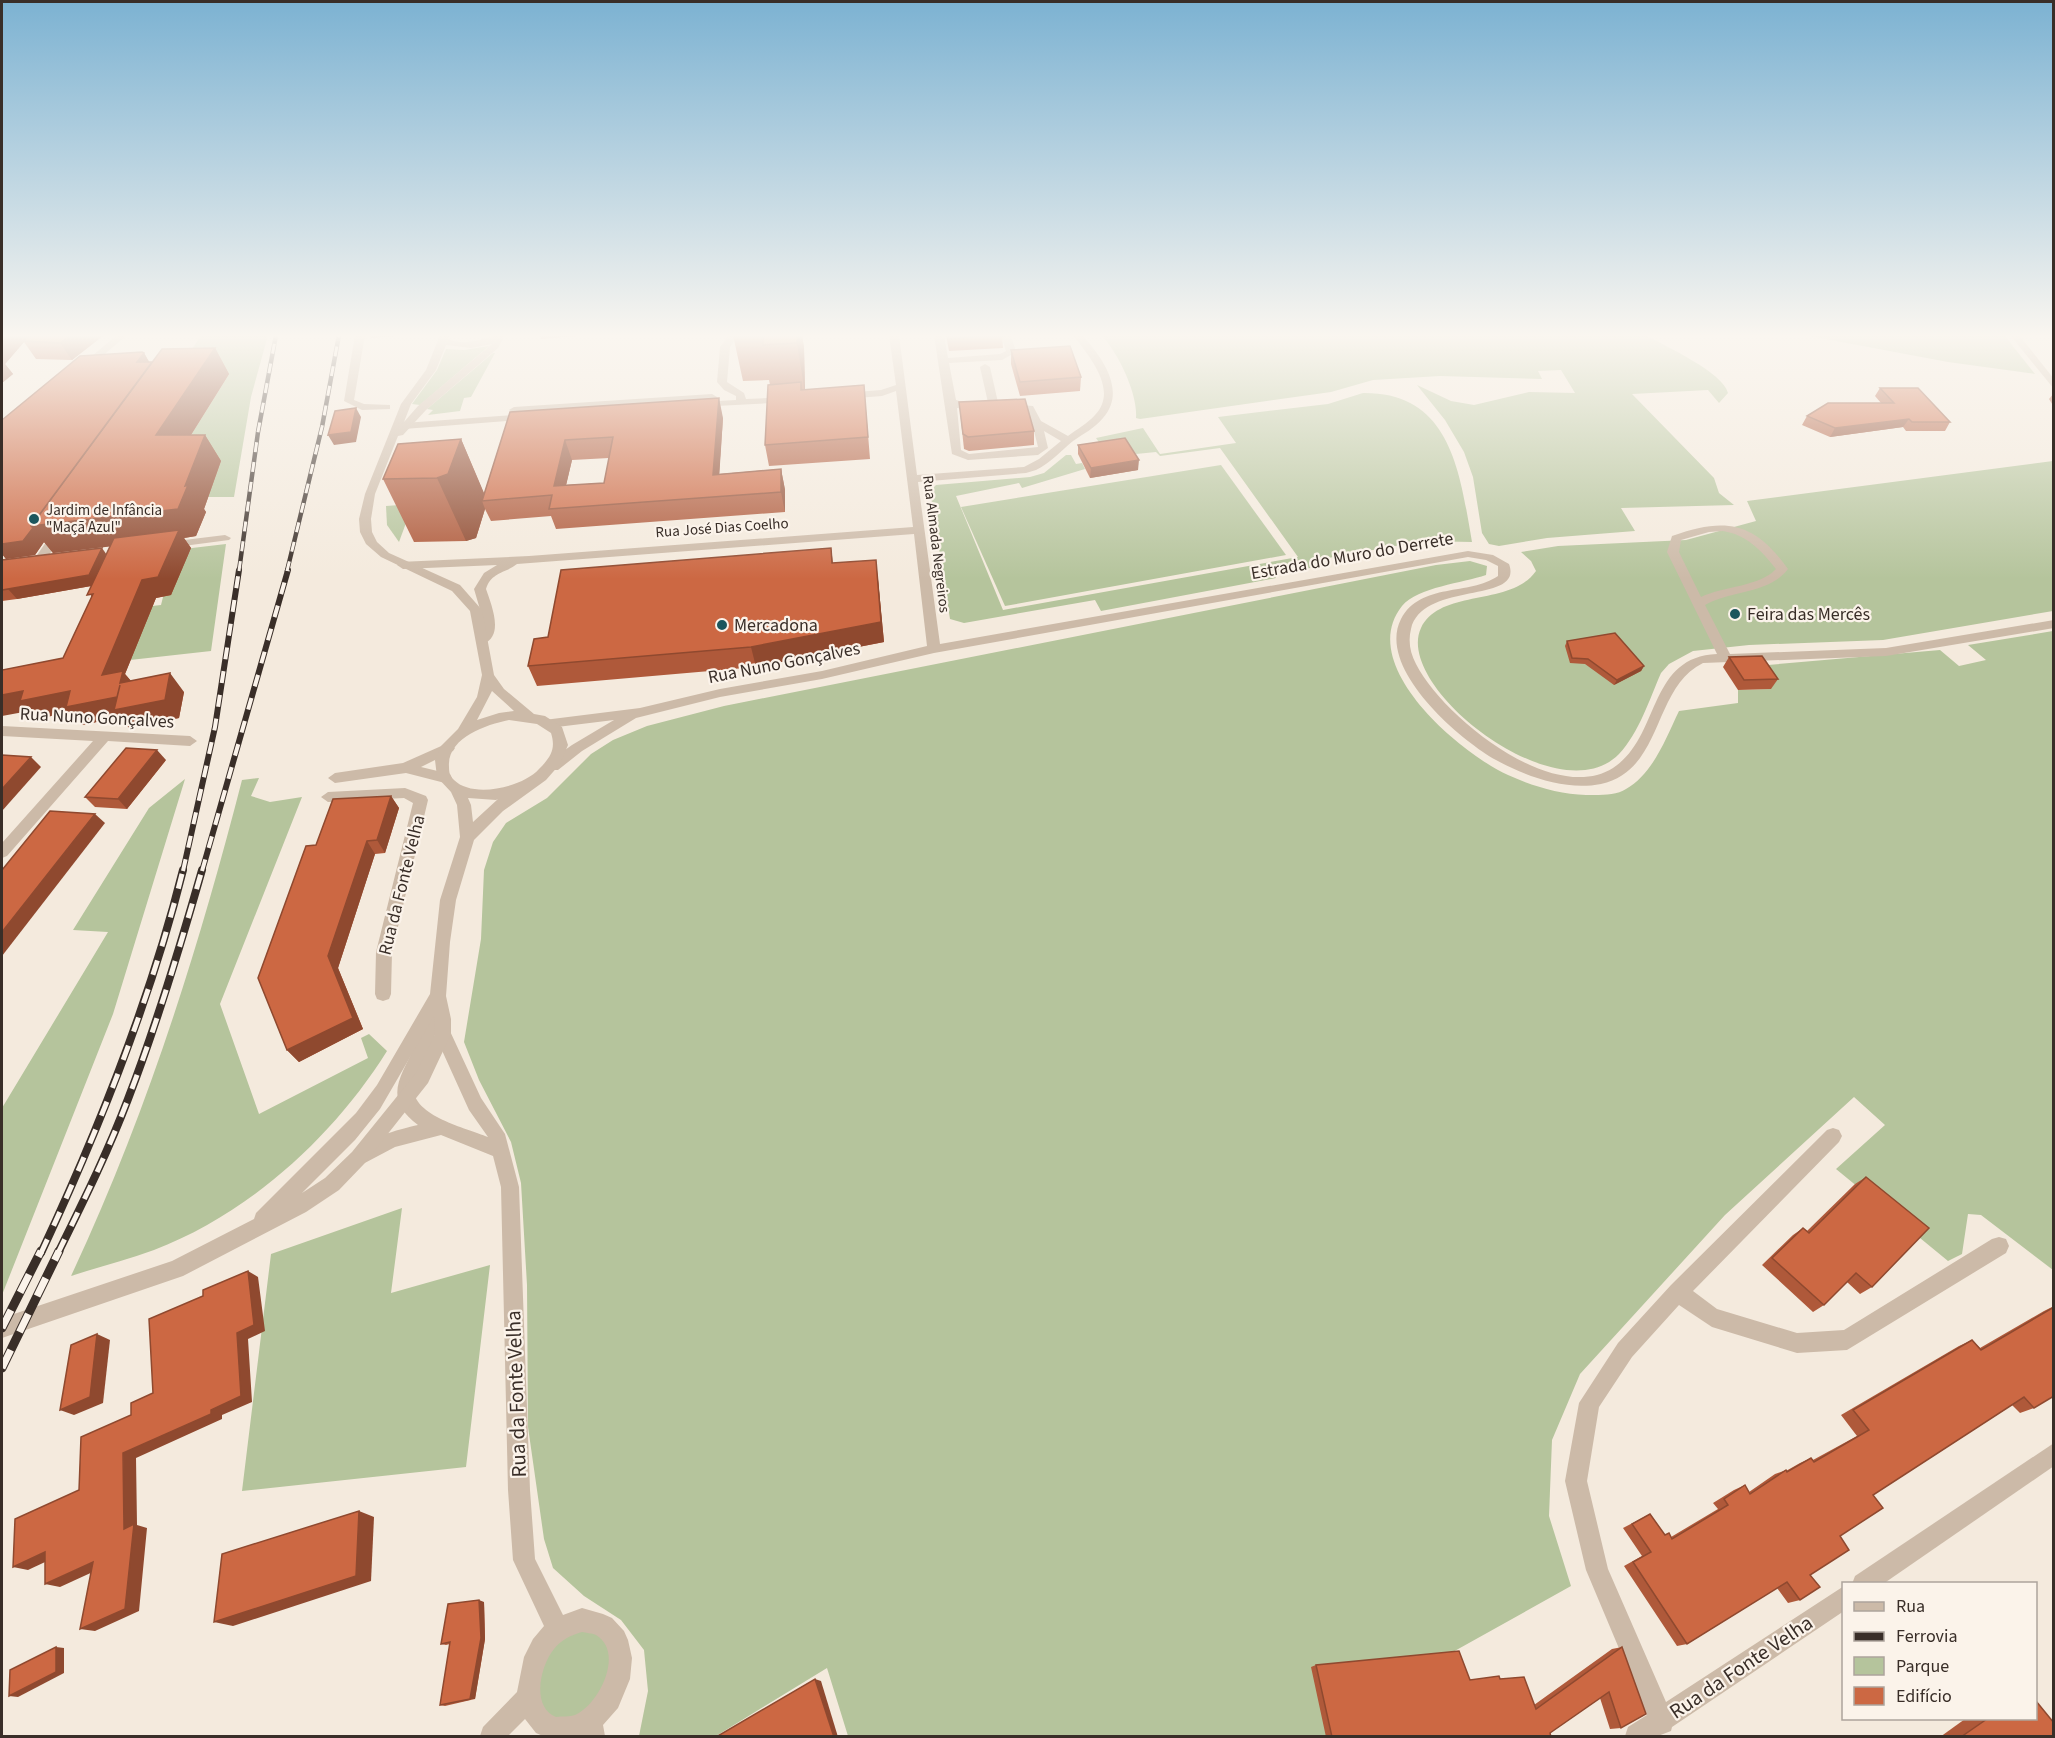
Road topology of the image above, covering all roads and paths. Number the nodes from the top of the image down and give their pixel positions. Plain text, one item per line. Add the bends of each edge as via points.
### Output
1 (402, 416) edge
2 (415, 416) edge
3 (527, 416) edge
4 (904, 416) edge
5 (952, 416) edge
6 (1033, 416) edge
7 (1100, 416) edge
8 (1037, 423) junction
9 (404, 426) junction
10 (1068, 441) junction
11 (392, 443) junction
12 (912, 478) junction
13 (65, 522) edge
14 (918, 530) junction
15 (225, 538) dead end
16 (155, 547) edge
17 (40, 560) edge
18 (529, 560) junction
19 (403, 566) junction
20 (1700, 603) junction
21 (2054, 624) edge
22 (483, 640) junction
23 (934, 650) junction
24 (1725, 657) junction
25 (488, 675) junction
26 (640, 713) junction
27 (528, 715) junction
28 (549, 723) junction
29 (2, 731) edge
30 (464, 732) junction
31 (106, 735) junction
32 (190, 741) dead end
33 (448, 748) junction
34 (553, 766) junction
35 (406, 768) junction
36 (335, 778) dead end
37 (445, 778) junction
38 (522, 789) junction
39 (457, 791) junction
40 (327, 797) dead end
41 (467, 837) junction
42 (2, 852) edge
43 (383, 994) dead end
44 (438, 996) junction
45 (443, 1034) junction
46 (407, 1098) junction
47 (441, 1127) junction
48 (1833, 1136) dead end
49 (501, 1151) junction
50 (358, 1158) junction
51 (255, 1228) junction
52 (1999, 1246) dead end
53 (1678, 1292) junction
54 (2, 1328) edge
55 (2054, 1453) edge
56 (1866, 1582) edge
57 (1842, 1598) edge
58 (558, 1630) junction
59 (529, 1697) junction
60 (1662, 1722) junction
61 (592, 1729) edge
62 (492, 1737) edge
63 (1637, 1737) edge

1 - 11 street
2 - 9 street
3 - 9 street
4 - 12 street, Rua Almada Negreiros
5 - 8 street via 956,452 969,458 1038,452 1043,448
6 - 8 street
7 - 10 street
8 - 10 street
9 - 11 street
10 - 12 street via 1026,471
11 - 19 street via 367,506 366,531 372,544
12 - 14 street, Rua Almada Negreiros
13 - 17 street
14 - 18 street, Rua José Dias Coelho
14 - 23 street, Rua Almada Negreiros
15 - 16 street
18 - 19 street, Rua José Dias Coelho
18 - 22 street, Rua José Dias Coelho via 492,571 481,583 490,623
19 - 22 street via 440,580 467,598 476,610
20 - 20 street via 1672,552 1676,538 1725,526 1740,529 1782,569 1764,583 1733,589
20 - 24 street
21 - 24 street, Estrada do Muro do Derrete via 1886,652
22 - 25 street
23 - 24 street, Estrada do Muro do Derrete via 1428,560 1468,554 1490,557 1503,564 1503,579 1429,600 1411,615 1403,634 1407,662 1429,695 1482,745 1528,769 1576,781 1599,779 1623,769 1646,738 1675,676 1690,663
23 - 26 street, Rua Nuno Gonçalves
25 - 27 street via 499,692
25 - 30 street via 484,697
26 - 28 street, Rua Nuno Gonçalves
26 - 34 street, Rua Nuno Gonçalves
27 - 28 street
27 - 30 street via 494,717
28 - 34 street via 562,740
29 - 31 street, Rua Nuno Gonçalves
30 - 33 street
31 - 32 street, Rua Nuno Gonçalves
31 - 42 street
33 - 35 street
33 - 37 street via 442,771
34 - 38 street
35 - 36 street
35 - 37 street
37 - 39 street
38 - 39 street via 482,796
38 - 41 street, Rua da Fonte Velha
39 - 41 street, Rua da Fonte Velha via 464,805
40 - 43 street, Rua da Fonte Velha via 405,793 421,800 384,952
41 - 44 street, Rua da Fonte Velha via 448,900
44 - 45 street, Rua da Fonte Velha
44 - 46 street, Rua da Fonte Velha via 423,1047 407,1077
44 - 51 street via 394,1073 357,1125
45 - 46 street
45 - 49 street, Rua da Fonte Velha via 475,1104 496,1134
46 - 47 street via 414,1110
46 - 50 street
47 - 49 street
47 - 50 street via 391,1140
48 - 53 street
49 - 58 street, Rua da Fonte Velha via 510,1187 524,1560
50 - 51 street via 332,1184
51 - 54 street via 176,1269
52 - 53 street via 1847,1340 1797,1343 1712,1317
53 - 60 street via 1625,1350 1589,1403 1576,1481 1597,1570
55 - 56 street
57 - 60 street, Rua da Fonte Velha
58 - 59 street via 535,1660
58 - 61 street via 582,1620 594,1621 612,1633 618,1643 621,1656 617,1684
59 - 61 street via 541,1722 552,1728
59 - 62 street
60 - 63 street, Rua da Fonte Velha

